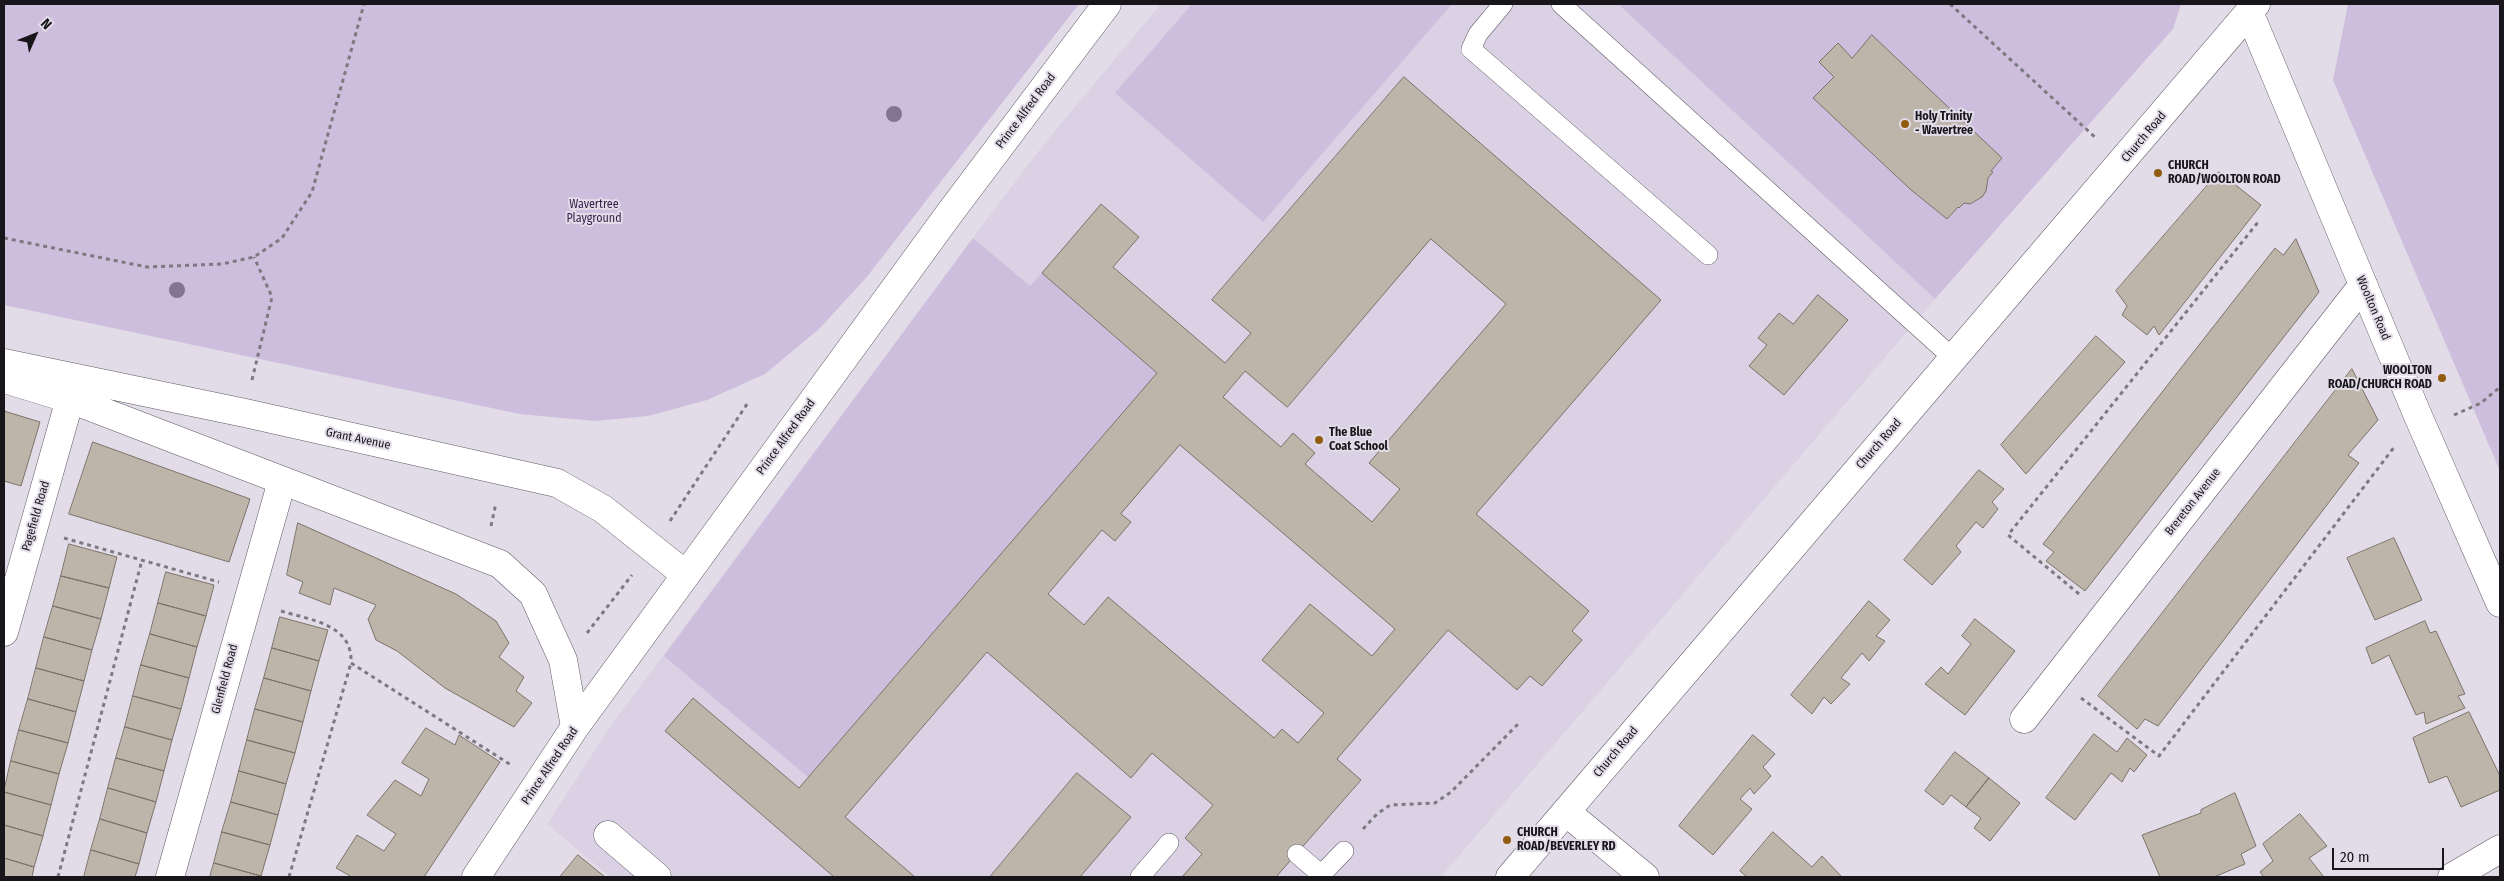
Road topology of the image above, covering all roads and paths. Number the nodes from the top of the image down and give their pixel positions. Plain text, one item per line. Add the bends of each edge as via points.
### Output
1 (364, 4) edge
2 (1107, 4) edge
3 (1503, 4) edge
4 (1561, 4) edge
5 (1950, 4) edge
6 (2249, 6) edge
7 (2122, 163) junction
8 (2259, 221) dead end
9 (4, 238) edge
10 (1708, 255) dead end
11 (254, 257) junction
12 (2363, 285) junction
13 (1953, 358) junction
14 (4, 364) edge
15 (4, 379) edge
16 (2500, 387) edge
17 (70, 399) junction
18 (245, 413) junction
19 (2421, 422) junction
20 (504, 471) junction
21 (282, 481) junction
22 (32, 529) junction
23 (483, 557) junction
24 (142, 560) junction
25 (686, 575) junction
26 (248, 596) junction
27 (2500, 603) edge
28 (2105, 614) junction
29 (4, 632) edge
30 (351, 663) junction
31 (2054, 679) junction
32 (2024, 719) dead end
33 (1520, 722) dead end
34 (575, 727) junction
35 (538, 782) junction
36 (1566, 812) junction
37 (608, 835) dead end
38 (1170, 843) dead end
39 (2500, 849) edge
40 (1344, 850) joint
41 (1297, 854) dead end
42 (1322, 876) edge
43 (58, 877) edge
44 (170, 877) edge
45 (289, 877) edge
46 (476, 877) edge
47 (657, 877) edge
48 (1140, 877) edge
49 (1510, 877) edge
50 (1646, 877) edge
51 (2452, 877) edge

1 - 11 path via 312,192 282,238
2 - 25 street, Prince Alfred Road via 949,214
3 - 10 lane via 1478,34 1471,49
4 - 13 lane
5 - 7 path
6 - 7 street, Church Road
6 - 12 street, Woolton Road
7 - 13 street, Church Road
8 - 28 path via 2008,535
9 - 11 path via 147,266 222,264
11 - 18 path via 272,297
12 - 19 street, Woolton Road
12 - 28 street, Brereton Avenue
13 - 36 street, Church Road
14 - 18 street, Grant Avenue
15 - 17 street
16 - 19 path via 2481,403
17 - 21 street
17 - 22 street, Pagefield Road
18 - 20 street, Grant Avenue
19 - 27 street, Woolton Road
19 - 31 path via 2159,756
20 - 23 path
20 - 25 street, Grant Avenue via 557,483 603,509
21 - 23 street
21 - 26 street, Glenfield Road
22 - 24 path
22 - 29 street, Pagefield Road
23 - 34 street via 500,564 533,594 563,660
24 - 26 path
24 - 43 path
25 - 34 street, Prince Alfred Road
26 - 30 path via 332,626 352,653
26 - 44 street, Glenfield Road
28 - 31 street, Brereton Avenue
30 - 35 path
30 - 45 path
31 - 32 street, Brereton Avenue
33 - 40 path via 1451,792 1435,803 1390,805 1377,814
34 - 35 street, Prince Alfred Road
35 - 46 street, Prince Alfred Road
36 - 49 street, Church Road
36 - 50 street
37 - 47 street
38 - 48 lane
39 - 51 street
40 - 42 lane
41 - 42 lane

